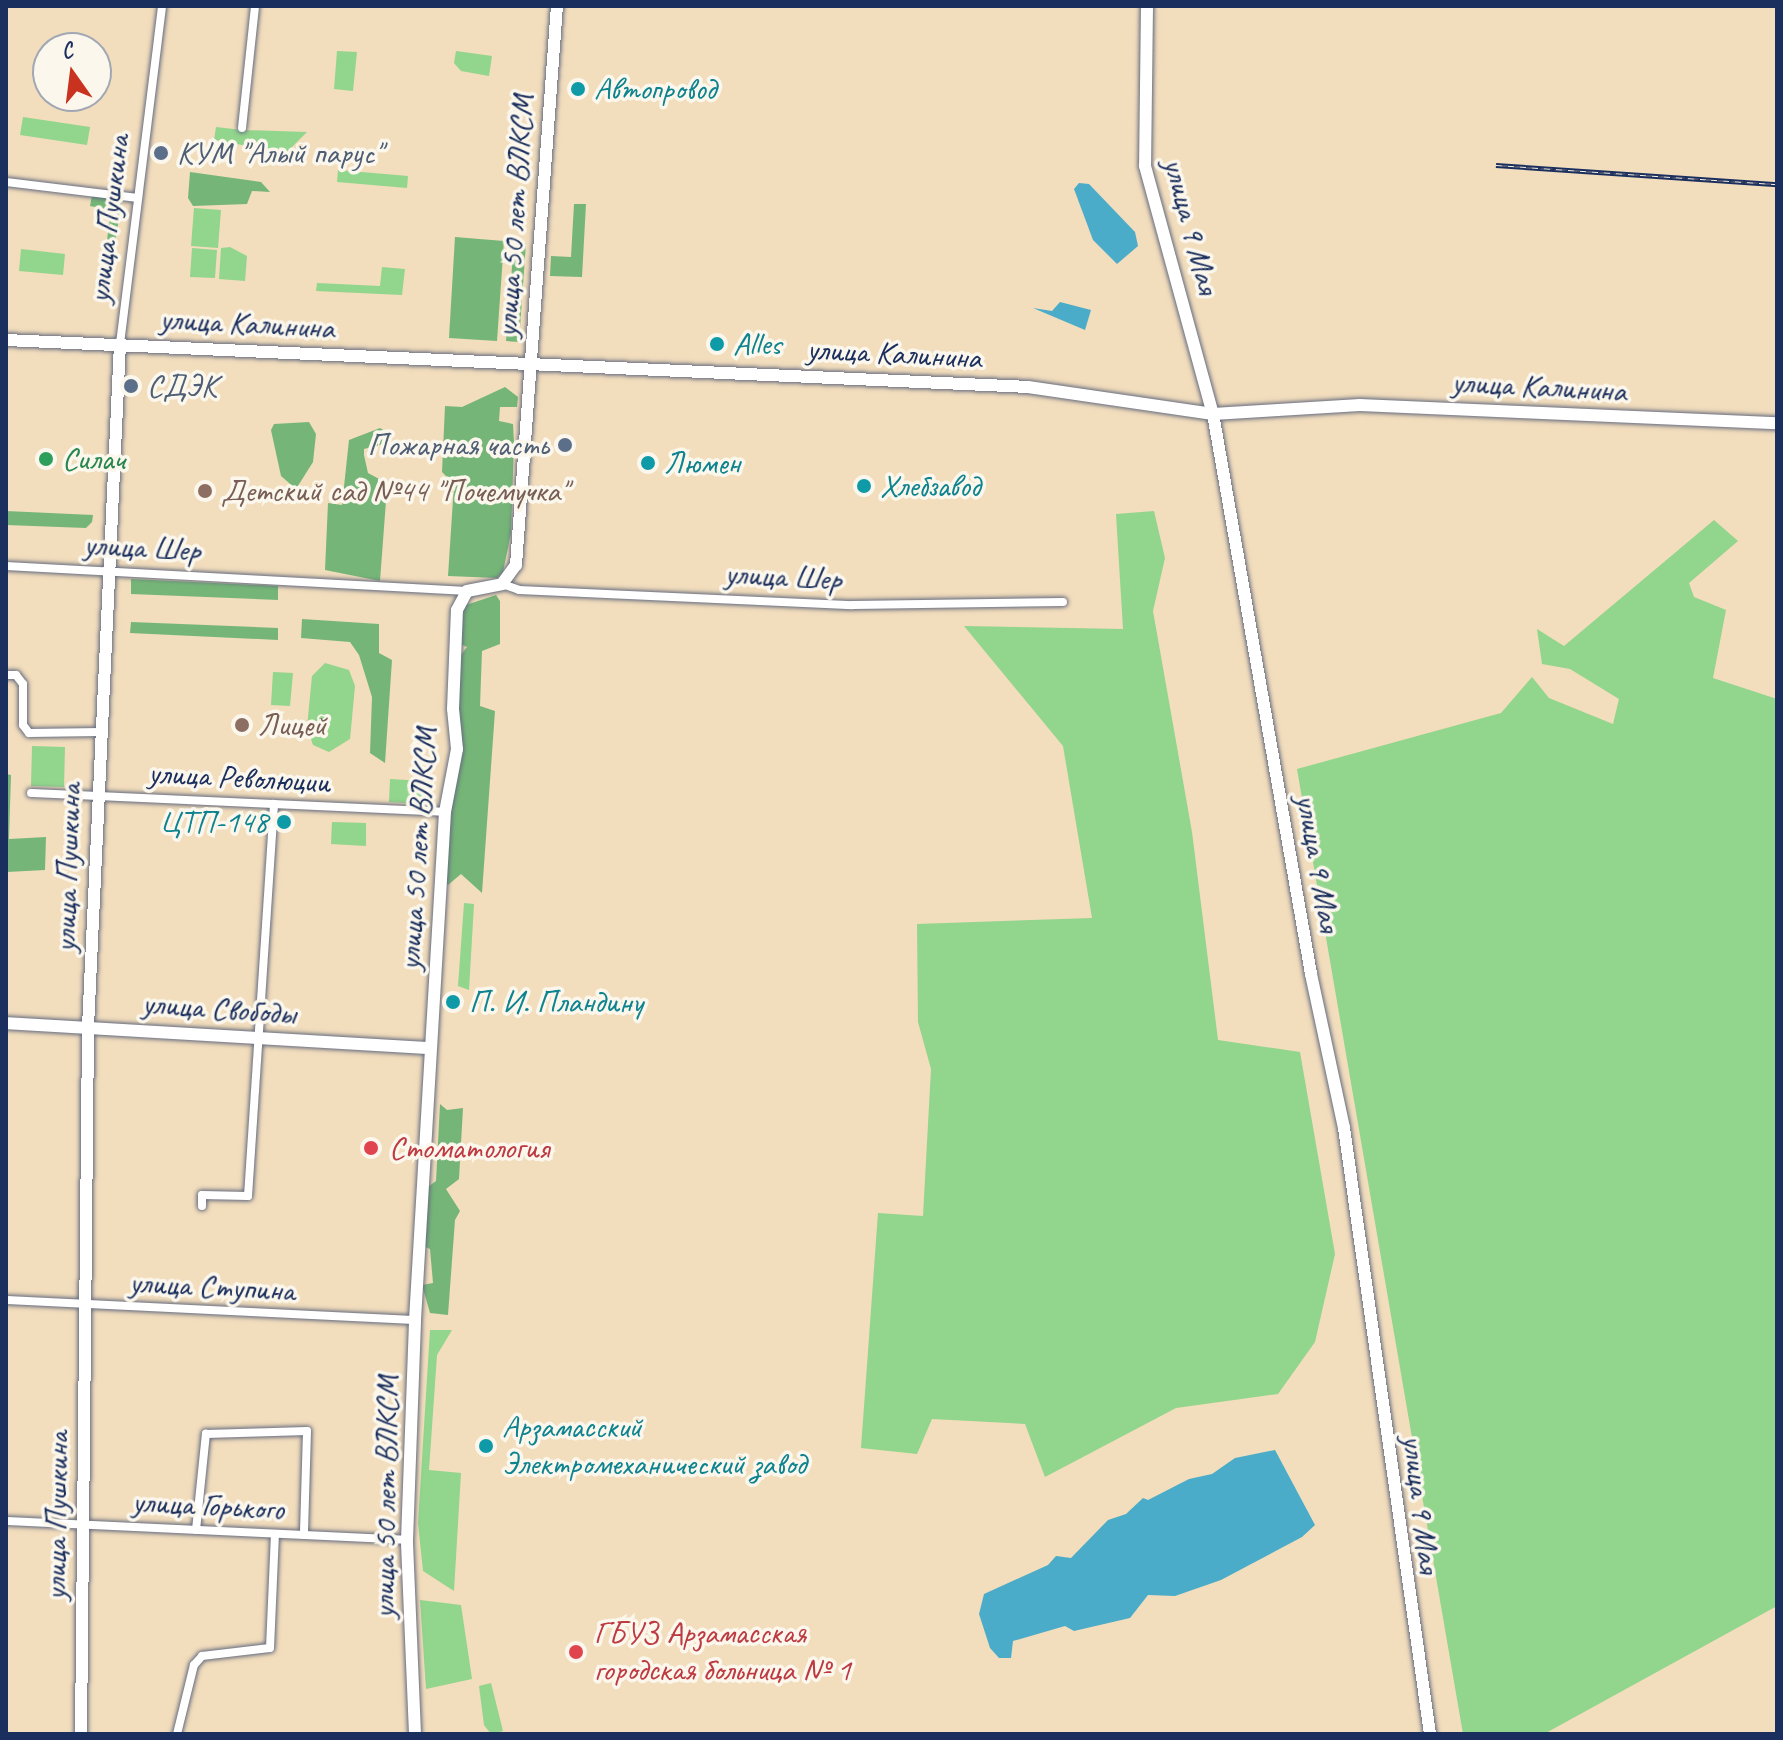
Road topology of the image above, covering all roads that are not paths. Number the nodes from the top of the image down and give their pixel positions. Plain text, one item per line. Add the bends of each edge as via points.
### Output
1 (162, 6) edge
2 (255, 6) edge
3 (557, 6) edge
4 (1147, 6) edge
5 (242, 128) dead end
6 (6, 182) edge
7 (138, 198) junction
8 (6, 340) edge
9 (120, 344) junction
10 (531, 363) junction
11 (1213, 414) junction
12 (1777, 423) edge
13 (6, 566) edge
14 (109, 571) junction
15 (502, 584) junction
16 (467, 591) junction
17 (1063, 602) dead end
18 (6, 675) edge
19 (100, 732) junction
20 (31, 793) dead end
21 (97, 795) junction
22 (274, 804) junction
23 (445, 812) junction
24 (6, 1023) edge
25 (88, 1027) junction
26 (257, 1038) junction
27 (429, 1048) junction
28 (202, 1206) dead end
29 (6, 1300) edge
30 (86, 1305) junction
31 (415, 1320) junction
32 (6, 1521) edge
33 (82, 1525) junction
34 (196, 1530) junction
35 (275, 1534) junction
36 (304, 1535) junction
37 (407, 1540) junction
38 (81, 1734) edge
39 (177, 1734) edge
40 (415, 1734) edge
41 (1430, 1734) edge

1 - 7 street, улица Пушкина
2 - 5 street
3 - 10 street, улица 50 лет ВЛКСМ
4 - 11 street, улица 9 Мая via 1145,166
6 - 7 street
7 - 9 street, улица Пушкина
8 - 9 street, улица Калинина
9 - 10 street, улица Калинина
9 - 14 street, улица Пушкина
10 - 11 street, улица Калинина via 1028,387
10 - 15 street, улица 50 лет ВЛКСМ via 516,565
11 - 12 street, улица Калинина via 1360,405
11 - 41 street, улица 9 Мая via 1311,974 1344,1128
13 - 14 street, улица Шер
14 - 16 street, улица Шер
14 - 19 street, улица Пушкина
15 - 16 street
15 - 17 street, улица Шер via 519,590 853,605
16 - 23 street, улица 50 лет ВЛКСМ via 457,610 457,749
18 - 19 street via 16,675 23,684 23,725 29,733
19 - 21 street, улица Пушкина
20 - 21 street, улица Революции
21 - 22 street, улица Революции
21 - 25 street, улица Пушкина
22 - 23 street, улица Революции
22 - 26 street
23 - 27 street, улица 50 лет ВЛКСМ
24 - 25 street, улица Свободы
25 - 26 street, улица Свободы
25 - 30 street, улица Пушкина
26 - 27 street, улица Свободы
26 - 28 street via 248,1196 202,1195
27 - 31 street, улица 50 лет ВЛКСМ
29 - 30 street, улица Ступина
30 - 31 street, улица Ступина
30 - 33 street, улица Пушкина
31 - 37 street, улица 50 лет ВЛКСМ
32 - 33 street, улица Горького
33 - 34 street, улица Горького
33 - 38 street, улица Пушкина
34 - 35 street, улица Горького
34 - 36 street via 206,1434 307,1431
35 - 36 street, улица Горького
35 - 39 street via 270,1648 202,1656 194,1665
36 - 37 street, улица Горького
37 - 40 street, улица 50 лет ВЛКСМ

